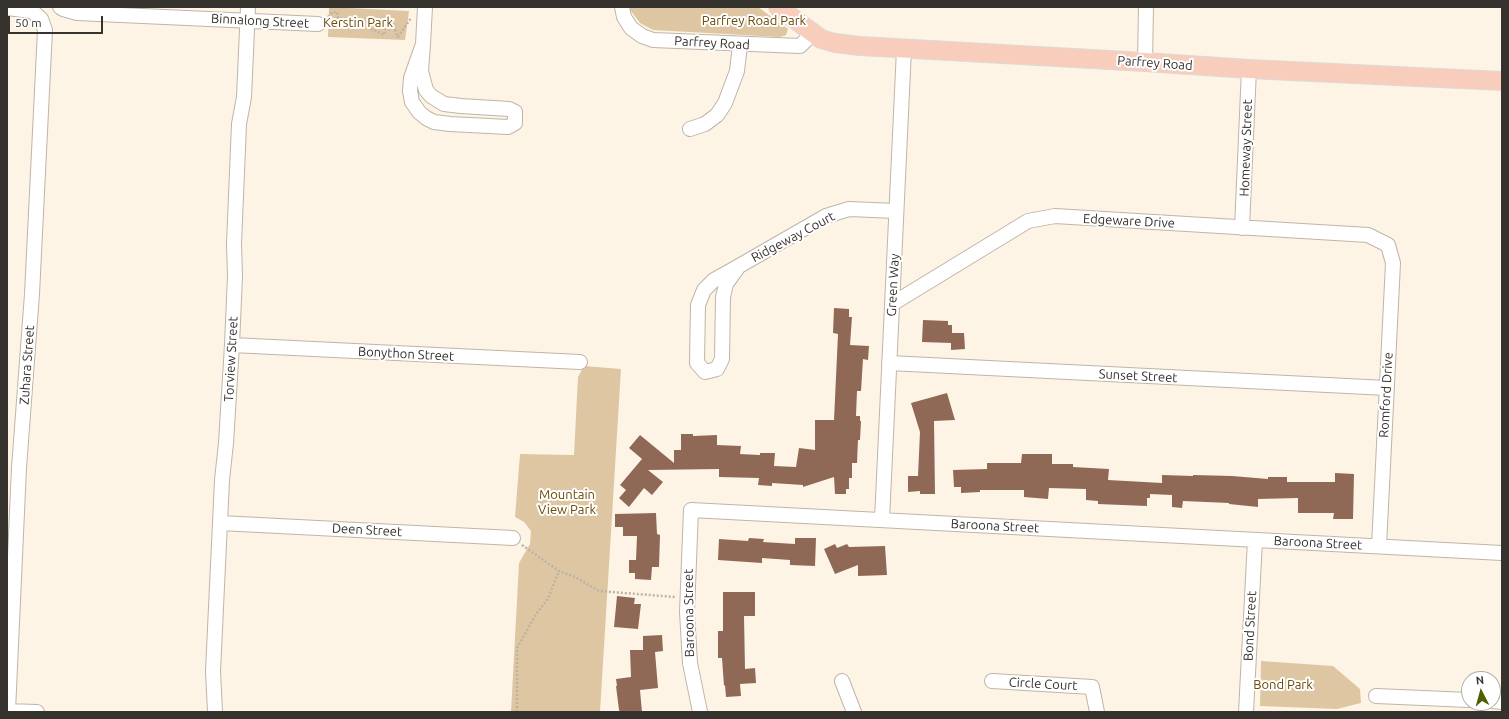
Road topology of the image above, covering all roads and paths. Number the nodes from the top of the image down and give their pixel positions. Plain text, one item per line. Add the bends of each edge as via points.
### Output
1 (60, 7) edge
2 (425, 7) edge
3 (622, 7) edge
4 (778, 7) edge
5 (1146, 7) edge
6 (7, 8) edge
7 (247, 14) edge
8 (412, 16) dead end
9 (318, 24) joint
10 (811, 31) junction
11 (423, 44) junction
12 (740, 45) junction
13 (904, 50) junction
14 (1145, 62) junction
15 (1249, 69) junction
16 (1502, 81) edge
17 (690, 129) dead end
18 (896, 211) junction
19 (1242, 228) junction
20 (1388, 245) joint
21 (739, 266) junction
22 (892, 304) junction
23 (232, 345) junction
24 (580, 362) dead end
25 (889, 363) junction
26 (1386, 388) junction
27 (882, 520) junction
28 (220, 523) junction
29 (513, 538) joint
30 (1255, 540) junction
31 (1379, 546) junction
32 (1502, 553) edge
33 (559, 571) junction
34 (687, 598) junction
35 (992, 681) dead end
36 (842, 682) dead end
37 (1376, 696) dead end
38 (1461, 700) edge
39 (7, 711) edge
40 (37, 712) edge
41 (215, 712) edge
42 (517, 712) edge
43 (700, 712) edge
44 (854, 712) edge
45 (1097, 712) edge
46 (1246, 712) edge

1 - 7 street, Binnalong Street via 77,13
2 - 11 street
3 - 12 street, Parfrey Road via 624,17 631,28 642,36 654,40
4 - 10 main road, Parfrey Road
5 - 14 street
6 - 39 street, Zuhara Street via 32,11 41,19 45,31
7 - 9 street, Binnalong Street
7 - 23 street, Torview Street via 244,97 239,124
8 - 9 path via 398,37 390,16 387,15 384,36 356,22 338,18 337,12 332,12 326,20
10 - 12 street, Parfrey Road via 800,46
10 - 13 main road, Parfrey Road via 820,39 835,43
11 - 11 street via 421,71 426,90 431,96 444,104 508,109 515,112 516,123 508,127 450,124 426,118 412,102 410,91 411,78
12 - 17 street via 737,71 725,103 717,115 705,124
13 - 14 main road, Parfrey Road
13 - 18 street, Green Way
14 - 15 main road, Parfrey Road
15 - 16 main road, Parfrey Road
15 - 19 street, Homeway Street
18 - 21 street, Ridgeway Court via 849,209 826,216
18 - 22 street, Green Way
19 - 20 street, Edgeware Drive via 1368,235
19 - 22 street, Edgeware Drive via 1055,216 1028,221
20 - 26 street, Romford Drive via 1393,263
21 - 21 street, Ridgeway Court via 714,280 704,290 698,305 697,363 705,372 717,369 722,358 723,297 726,284
22 - 25 street, Green Way
23 - 24 street, Bonython Street
23 - 28 street, Torview Street
25 - 26 street, Sunset Street
25 - 27 street, Green Way
26 - 31 street, Romford Drive
27 - 30 street, Baroona Street
27 - 34 street, Baroona Street via 691,510
28 - 29 street, Deen Street
28 - 41 street, Torview Street via 213,671
29 - 33 path
30 - 31 street, Baroona Street
30 - 46 street, Bond Street
31 - 32 street, Baroona Street
33 - 34 path via 573,576 599,592
33 - 42 path via 548,599 536,614 517,648
34 - 43 street, Baroona Street via 690,663
35 - 45 street, Circle Court via 1092,686
36 - 44 street
37 - 38 street
39 - 40 street

